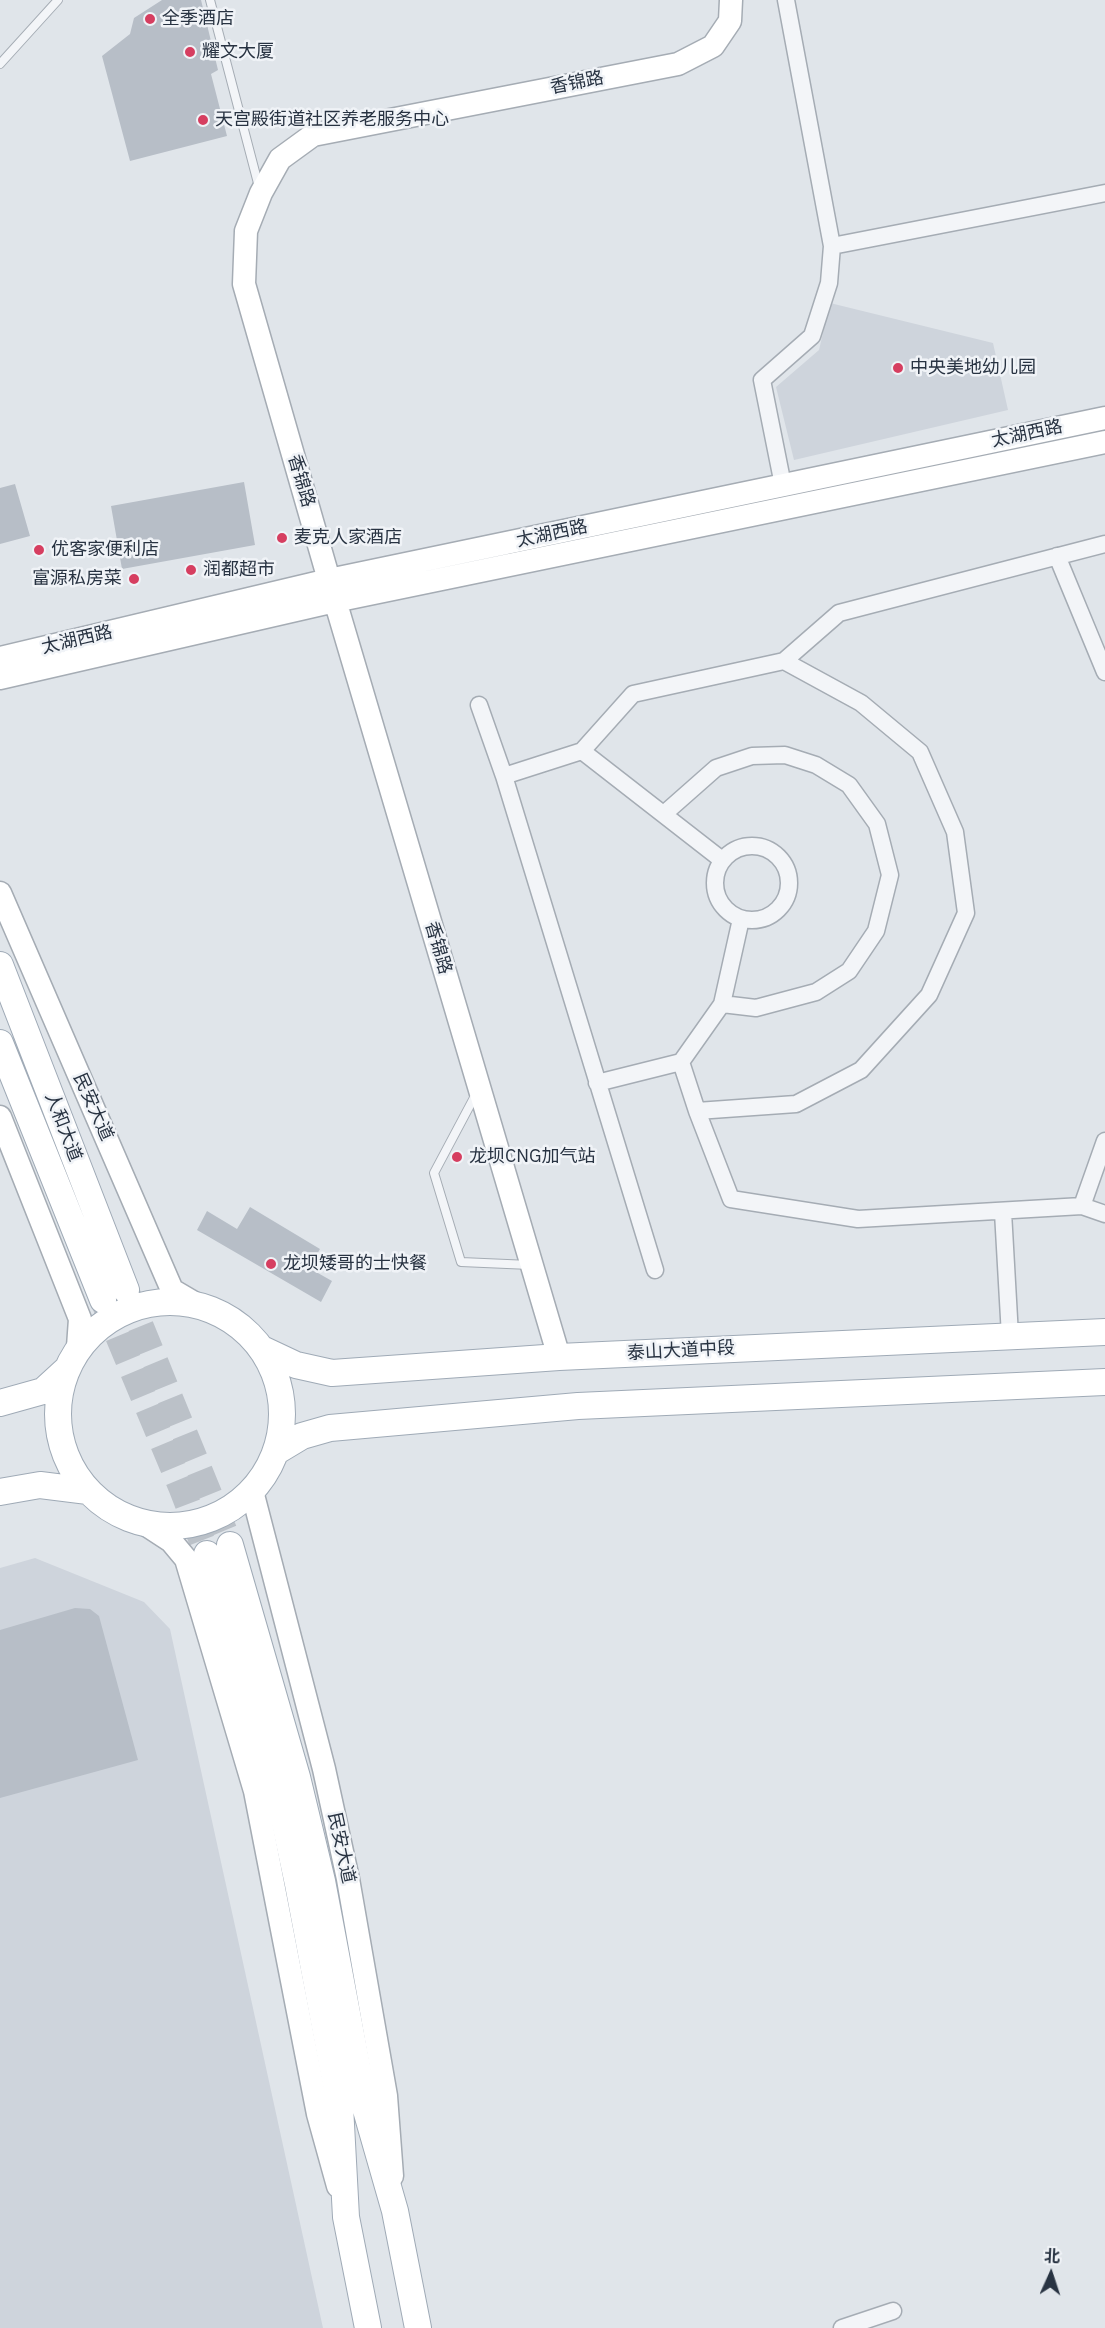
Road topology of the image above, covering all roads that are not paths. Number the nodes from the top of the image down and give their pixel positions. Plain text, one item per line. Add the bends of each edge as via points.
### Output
1 (58, 0) edge
2 (210, 0) edge
3 (731, 0) edge
4 (786, 0) edge
5 (0, 64) edge
6 (261, 193) junction
7 (1105, 193) edge
8 (832, 246) junction
9 (1105, 418) edge
10 (1105, 442) edge
11 (783, 485) junction
12 (1105, 544) edge
13 (1057, 556) junction
14 (332, 590) junction
15 (0, 658) edge
16 (784, 661) junction
17 (1105, 672) edge
18 (0, 678) edge
19 (479, 705) dead end
20 (582, 751) junction
21 (504, 776) junction
22 (665, 813) junction
23 (722, 860) junction
24 (0, 893) edge
25 (741, 919) junction
26 (0, 965) edge
27 (722, 1004) junction
28 (0, 1043) edge
29 (681, 1062) junction
30 (597, 1083) junction
31 (479, 1088) junction
32 (697, 1111) junction
33 (0, 1117) edge
34 (1105, 1141) edge
35 (1082, 1206) junction
36 (1003, 1212) junction
37 (1105, 1214) edge
38 (532, 1265) junction
39 (656, 1270) dead end
40 (126, 1290) tunnel mouth
41 (103, 1300) tunnel mouth
42 (201, 1306) junction
43 (1105, 1332) edge
44 (1010, 1336) junction
45 (262, 1349) junction
46 (559, 1357) junction
47 (73, 1358) junction
48 (1105, 1382) edge
49 (0, 1403) edge
50 (277, 1451) junction
51 (88, 1491) junction
52 (252, 1491) junction
53 (0, 1492) edge
54 (145, 1524) junction
55 (395, 2211) junction
56 (346, 2217) junction
57 (893, 2311) dead end
58 (864, 2325) edge
59 (368, 2328) edge
60 (418, 2328) edge
61 (842, 2328) edge

1 - 5 lane
2 - 6 lane
3 - 6 street, 香锦路 via 730,21 713,46 678,63 313,135 280,159
4 - 8 street
6 - 14 street, 香锦路 via 246,231 244,284
7 - 8 street
8 - 11 street via 829,283 812,336 762,380
9 - 11 street, 太湖西路
10 - 14 street, 太湖西路
11 - 14 street, 太湖西路
12 - 13 street
13 - 16 street via 839,613
13 - 17 street
14 - 15 street, 太湖西路
14 - 18 street, 太湖西路
14 - 31 street, 香锦路
16 - 20 street via 633,694
16 - 32 street via 861,703 920,752 955,832 966,913 929,995 861,1070 796,1104
19 - 21 street
20 - 21 street
20 - 22 street
21 - 30 street
22 - 23 street
22 - 27 street via 716,768 752,756 784,755 816,765 849,785 877,824 890,875 876,931 849,971 816,992 756,1008
23 - 25 street via 717,870 716,894 721,904
23 - 25 street via 741,846 753,845 775,852 788,871 788,894 775,913 764,918
24 - 42 street, 民安大道 via 172,1290
25 - 27 street
26 - 40 main road, 人和大道
27 - 29 street
28 - 41 main road, 人和大道
29 - 30 street
29 - 32 street
30 - 39 street
31 - 38 street, 香锦路
31 - 38 lane via 434,1173 461,1262
32 - 36 street via 731,1199 858,1220
33 - 47 street via 80,1319
34 - 35 street
35 - 36 street
35 - 37 street
36 - 44 street
38 - 46 street, 香锦路
42 - 45 main road via 235,1323
42 - 47 main road via 163,1302 116,1316 96,1330
43 - 44 main road, 泰山大道中段
44 - 46 main road, 泰山大道中段
45 - 46 main road, 泰山大道中段 via 296,1365 332,1372
45 - 50 main road via 279,1383 283,1406
47 - 49 main road via 43,1391
47 - 51 main road via 60,1390 58,1428 69,1464
48 - 50 main road via 578,1406 330,1428 302,1436
50 - 52 main road via 267,1473
51 - 53 main road via 40,1485
51 - 54 main road via 114,1512
52 - 54 main road via 234,1507 192,1525
52 - 55 street, 民安大道 via 324,1769 348,1879 386,2097
54 - 56 street, 民安大道 via 171,1541 186,1559 255,1791 318,2114
55 - 56 main road, 民安大道 via 364,2103 322,1881 297,1777 218,1549 298,1884 340,2106
55 - 60 main road, 民安大道
56 - 59 main road, 民安大道
57 - 58 street
58 - 61 street

